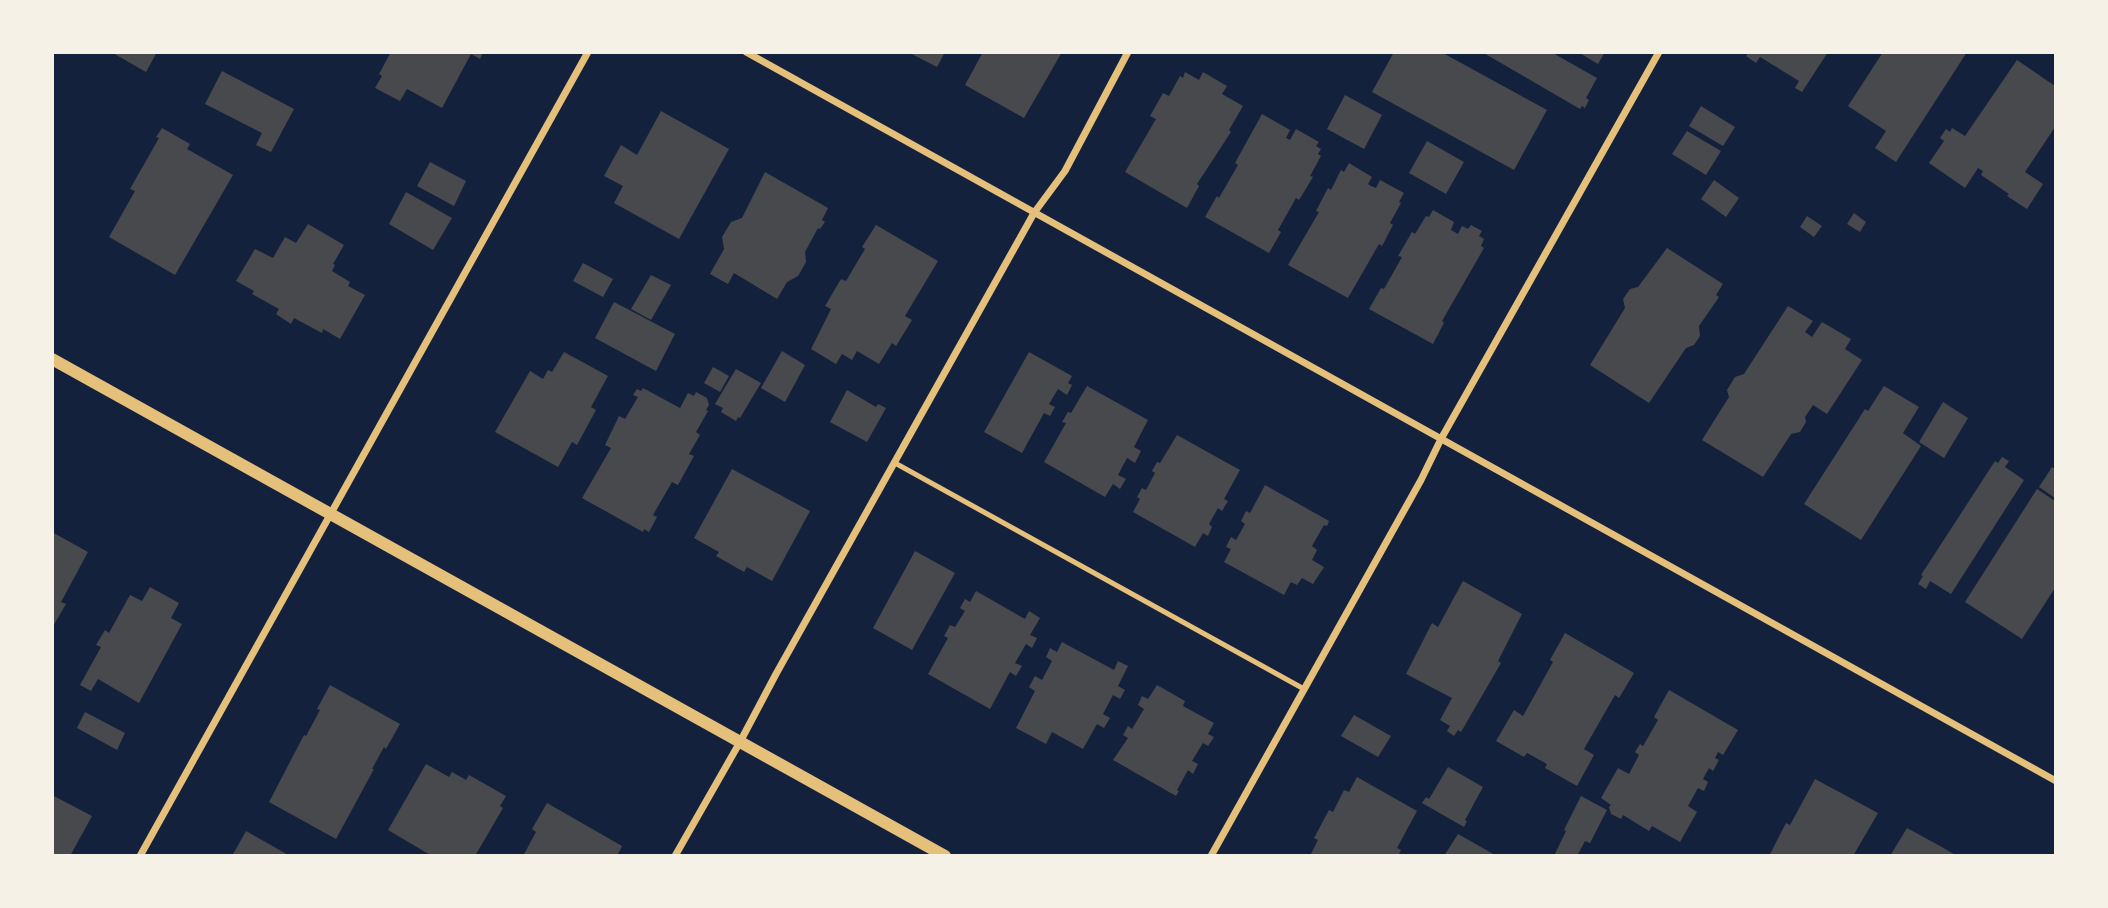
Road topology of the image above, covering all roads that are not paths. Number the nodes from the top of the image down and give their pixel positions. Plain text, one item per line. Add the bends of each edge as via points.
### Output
1 (588, 52) edge
2 (746, 52) edge
3 (1128, 52) edge
4 (1659, 52) edge
5 (1034, 213) junction
6 (52, 359) edge
7 (1441, 439) junction
8 (895, 463) junction
9 (330, 514) junction
10 (1304, 689) junction
11 (740, 742) junction
12 (2056, 781) edge
13 (140, 856) edge
14 (675, 856) edge
15 (945, 856) edge
16 (1211, 856) edge

1 - 9 street
2 - 5 street
3 - 5 street via 1065,171
4 - 7 street
5 - 7 street
5 - 8 street
6 - 9 street
7 - 10 street
7 - 12 street
8 - 10 lane
8 - 11 street
9 - 11 street
9 - 13 street
10 - 16 street
11 - 14 street
11 - 15 street

